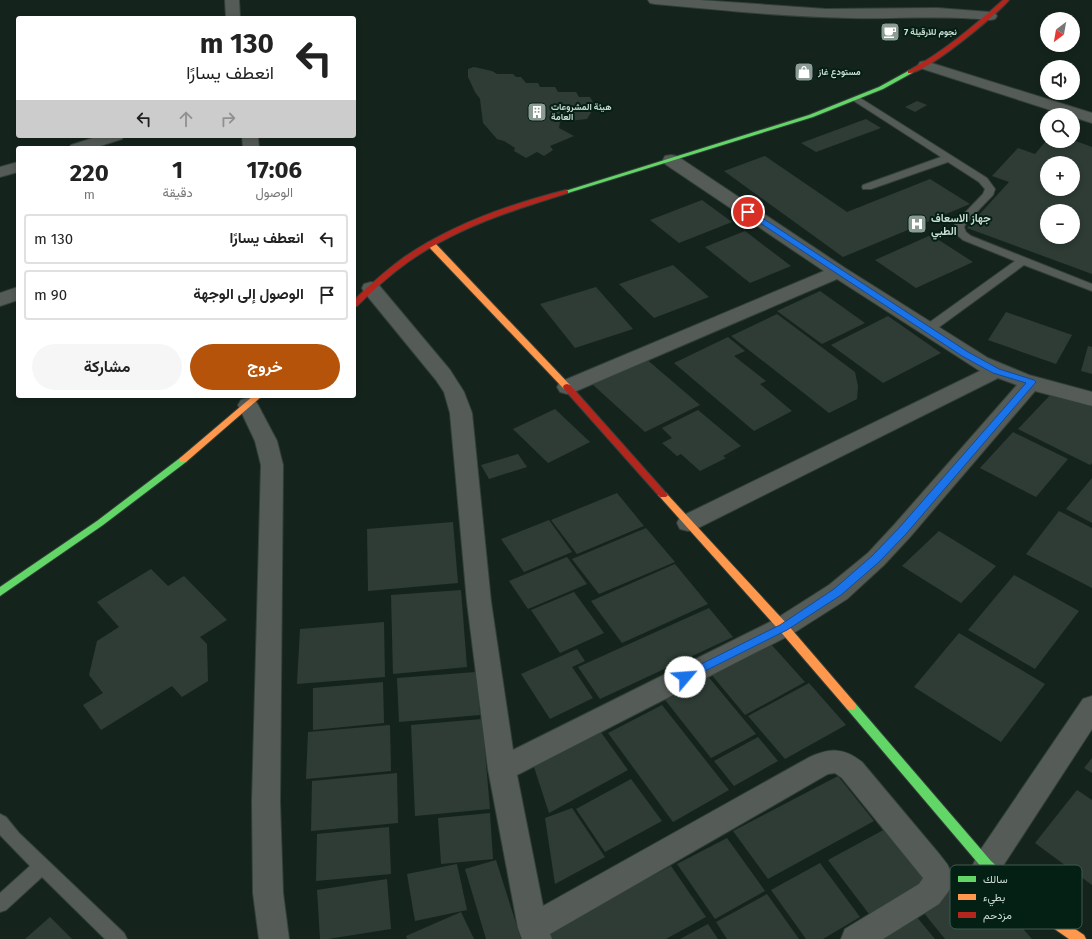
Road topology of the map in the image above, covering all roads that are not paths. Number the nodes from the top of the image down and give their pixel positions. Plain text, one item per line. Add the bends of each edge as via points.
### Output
1 (232, 0) edge
2 (656, 0) edge
3 (1006, 0) edge
4 (233, 16) edge
5 (990, 16) junction
6 (925, 65) junction
7 (856, 99) junction
8 (1092, 118) edge
9 (110, 138) edge
10 (84, 146) edge
11 (949, 158) junction
12 (670, 160) junction
13 (16, 168) edge
14 (0, 172) edge
15 (867, 187) dead end
16 (431, 244) junction
17 (1023, 260) junction
18 (838, 272) junction
19 (371, 288) junction
20 (1092, 288) edge
21 (16, 294) edge
22 (0, 300) edge
23 (356, 302) edge
24 (927, 330) junction
25 (996, 371) junction
26 (1031, 382) junction
27 (567, 387) junction
28 (1092, 399) edge
29 (253, 401) edge
30 (688, 523) junction
31 (0, 592) edge
32 (784, 627) junction
33 (1092, 707) edge
34 (502, 769) junction
35 (0, 822) edge
36 (987, 865) joint
37 (42, 866) junction
38 (0, 904) edge
39 (1065, 929) edge
40 (535, 934) edge
41 (118, 939) edge
42 (274, 939) edge
43 (856, 939) edge
44 (1080, 939) edge

1 - 4 street
2 - 5 street via 821,13 869,15 955,12
3 - 5 street
5 - 6 street
6 - 7 street via 892,84
6 - 8 street
7 - 11 lane
7 - 12 street via 784,126
9 - 10 street
11 - 15 lane
11 - 17 lane via 983,180 990,189 988,195 960,222 958,227 961,233 967,238
12 - 16 street via 515,208
12 - 18 street
13 - 14 street
16 - 19 street
16 - 27 street
17 - 20 lane
17 - 24 lane
18 - 24 street
18 - 27 street
19 - 23 street
19 - 34 street via 443,375 454,392 461,413 478,602
21 - 22 street
24 - 25 street
25 - 26 street
25 - 30 street
26 - 28 street
26 - 32 street via 876,559 838,592
27 - 30 street
29 - 31 street via 182,463 92,530
29 - 42 street via 272,465 266,802 268,893
30 - 32 street
32 - 34 street
32 - 36 street
33 - 36 street
34 - 40 street via 526,903
35 - 37 lane
37 - 38 lane
37 - 41 lane
39 - 44 street
40 - 43 street via 818,766 828,761 836,761 852,770 930,864 937,874 938,882 929,894

